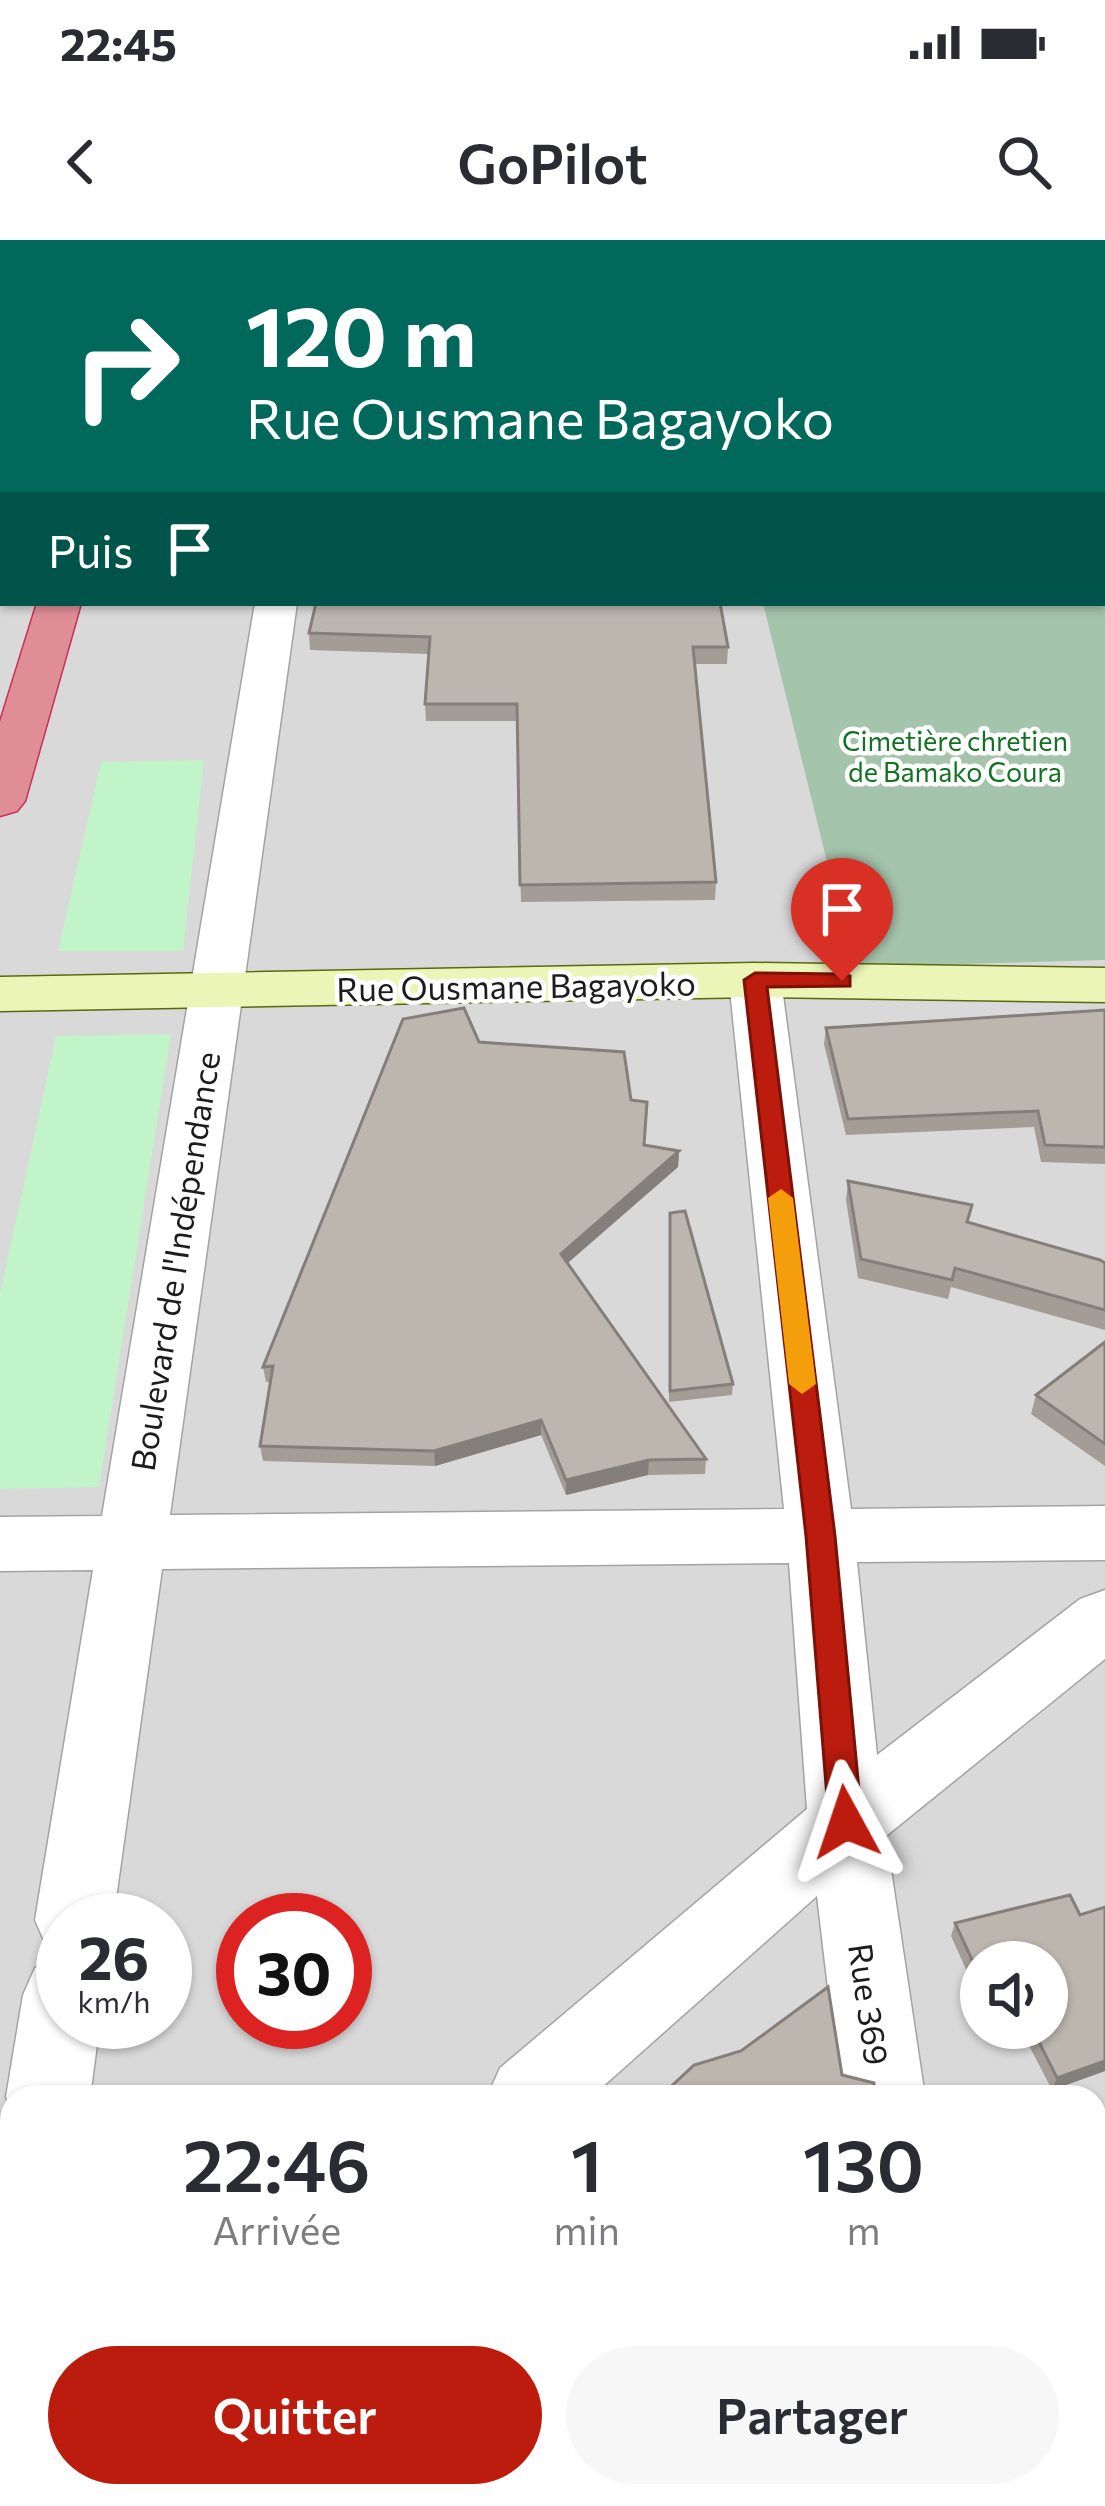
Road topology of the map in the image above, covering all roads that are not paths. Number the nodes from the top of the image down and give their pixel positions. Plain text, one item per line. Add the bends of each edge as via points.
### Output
1 (57, 606) edge
2 (275, 606) edge
3 (0, 802) edge
4 (755, 980) junction
5 (1105, 986) edge
6 (216, 990) junction
7 (0, 994) edge
8 (1105, 1532) edge
9 (820, 1536) junction
10 (0, 1544) edge
11 (132, 1544) junction
12 (1105, 1619) edge
13 (846, 1822) junction
14 (78, 1893) edge
15 (55, 2049) edge
16 (50, 2085) edge
17 (543, 2085) edge
18 (881, 2085) edge

1 - 3 highway
2 - 6 street, Boulevard de l'Indépendance
4 - 5 main road, Rue Ousmane Bagayoko
4 - 6 main road, Rue Ousmane Bagayoko
4 - 9 street, Rue 369
6 - 7 main road, Rue Ousmane Bagayoko
6 - 11 street, Boulevard de l'Indépendance
8 - 9 street
9 - 11 street
9 - 13 street, Rue 369
10 - 11 street
11 - 14 street, Boulevard de l'Indépendance
12 - 13 street
13 - 17 street
13 - 18 street, Rue 369
15 - 16 street

